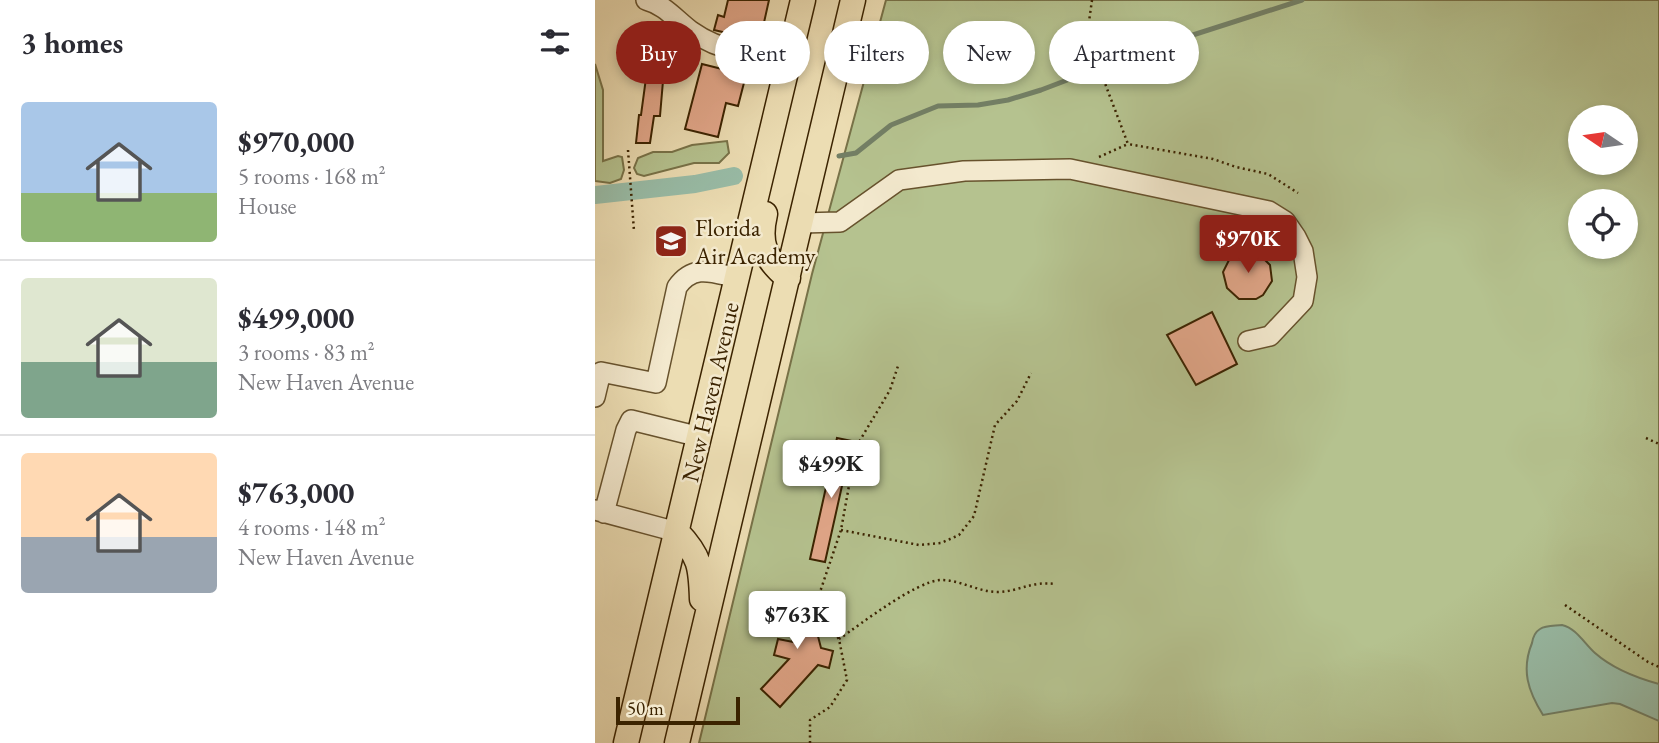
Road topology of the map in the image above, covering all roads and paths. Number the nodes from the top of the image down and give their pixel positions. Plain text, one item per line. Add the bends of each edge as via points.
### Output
1 (646, 0) edge
2 (803, 0) edge
3 (853, 0) edge
4 (1092, 0) edge
5 (798, 21) edge
6 (715, 46) edge
7 (783, 84) edge
8 (796, 84) edge
9 (628, 150) dead end
10 (1298, 193) dead end
11 (801, 223) junction
12 (634, 231) dead end
13 (738, 278) junction
14 (788, 278) junction
15 (1248, 341) dead end
16 (898, 366) dead end
17 (1031, 373) dead end
18 (595, 397) edge
19 (700, 437) junction
20 (1646, 438) dead end
21 (1659, 444) edge
22 (599, 511) edge
23 (841, 530) junction
24 (677, 532) junction
25 (1056, 584) dead end
26 (1565, 605) dead end
27 (702, 631) junction
28 (839, 639) junction
29 (1659, 667) edge
30 (627, 743) edge
31 (677, 743) edge
32 (810, 743) edge

1 - 6 street via 659,3
2 - 5 main road, New Haven Avenue
3 - 11 main road, New Haven Avenue
4 - 10 path via 1087,36 1128,144 1268,174
7 - 13 main road, New Haven Avenue
8 - 14 main road via 762,235 772,265
9 - 12 path
11 - 14 main road, New Haven Avenue
11 - 15 street via 840,222 899,180 964,171 1070,169 1269,211 1285,221 1296,237 1307,277 1303,301 1270,336
13 - 18 street via 709,272 685,277 677,287 656,383 601,372
13 - 19 main road, New Haven Avenue
14 - 27 main road, New Haven Avenue
16 - 23 path via 890,390 856,447
17 - 23 path via 1017,401 995,425 974,516 959,535 919,545
19 - 22 street via 631,420
19 - 24 main road, New Haven Avenue
20 - 21 path
22 - 24 street
23 - 28 path via 820,592 822,618
24 - 27 main road via 701,567
24 - 30 main road, New Haven Avenue
25 - 28 path via 1039,582 1000,592 937,580
26 - 29 path
27 - 31 main road, New Haven Avenue
28 - 32 path via 847,680 830,707 810,720

